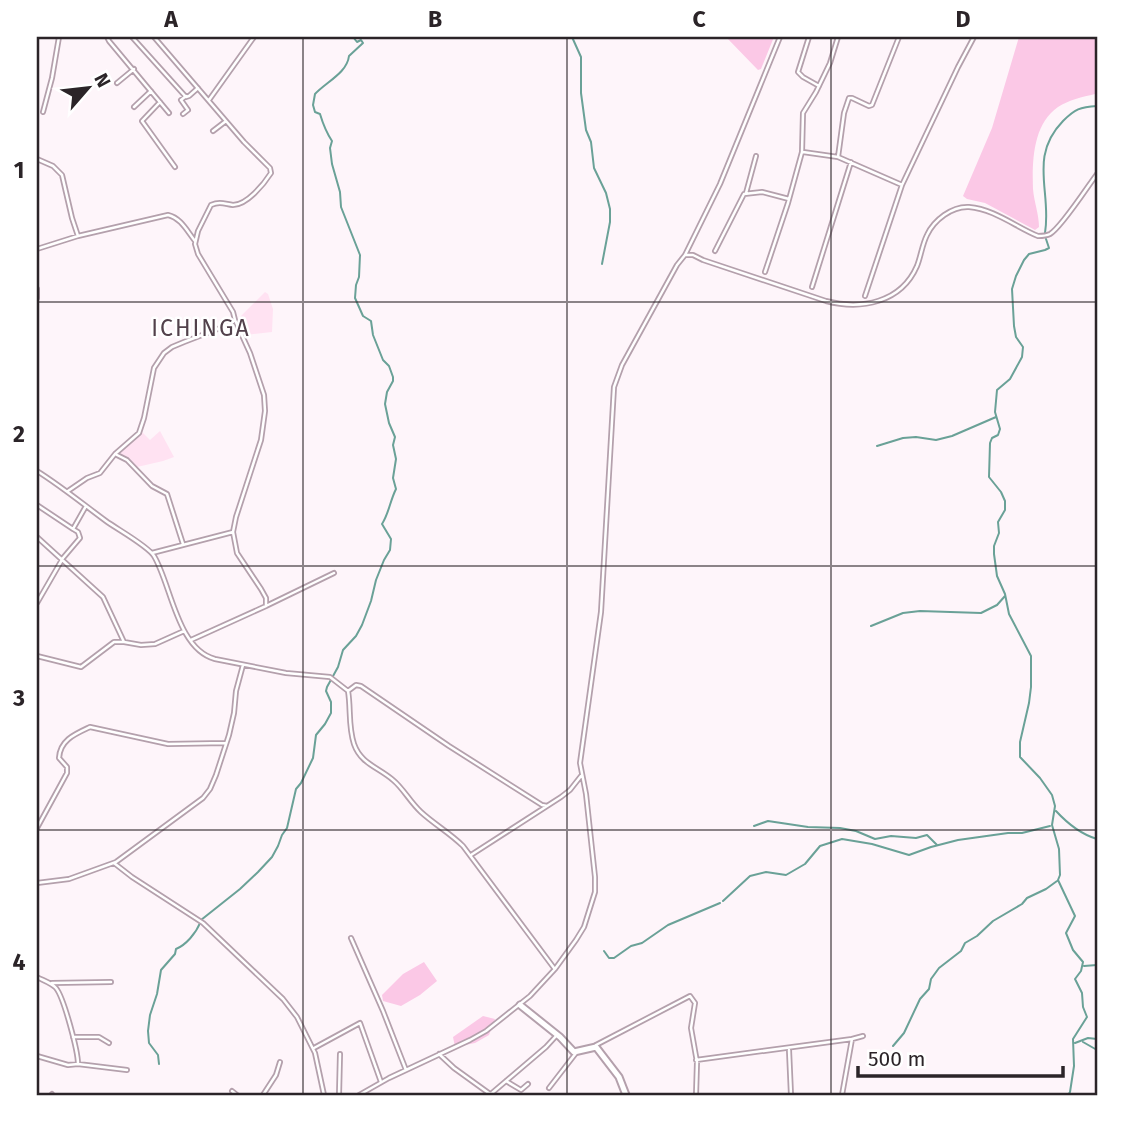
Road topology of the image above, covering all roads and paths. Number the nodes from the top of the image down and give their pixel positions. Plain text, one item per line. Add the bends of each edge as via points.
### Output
1 (59, 37) edge
2 (107, 37) edge
3 (132, 37) edge
4 (154, 37) edge
5 (254, 37) edge
6 (779, 37) edge
7 (809, 37) edge
8 (838, 37) edge
9 (899, 37) edge
10 (974, 37) edge
11 (134, 69) junction
12 (117, 83) dead end
13 (819, 86) junction
14 (198, 88) junction
15 (151, 90) junction
16 (186, 96) junction
17 (208, 101) junction
18 (160, 102) junction
19 (134, 107) dead end
20 (43, 112) dead end
21 (169, 113) dead end
22 (183, 114) dead end
23 (226, 121) junction
24 (213, 131) dead end
25 (802, 152) junction
26 (756, 156) dead end
27 (838, 157) junction
28 (37, 159) edge
29 (851, 162) junction
30 (175, 167) dead end
31 (1097, 174) edge
32 (902, 185) junction
33 (746, 193) junction
34 (789, 199) junction
35 (78, 236) junction
36 (195, 241) junction
37 (37, 248) edge
38 (715, 251) dead end
39 (685, 255) junction
40 (765, 272) dead end
41 (811, 287) dead end
42 (37, 289) edge
43 (865, 296) dead end
44 (37, 298) edge
45 (235, 320) junction
46 (115, 454) junction
47 (37, 471) edge
48 (68, 491) junction
49 (37, 505) edge
50 (86, 506) junction
51 (73, 529) junction
52 (233, 532) junction
53 (37, 537) edge
54 (183, 544) junction
55 (152, 553) junction
56 (62, 560) junction
57 (334, 573) dead end
58 (266, 598) junction
59 (37, 603) edge
60 (273, 604) junction
61 (266, 606) junction
62 (184, 631) junction
63 (191, 640) junction
64 (124, 642) junction
65 (37, 656) edge
66 (243, 665) junction
67 (348, 691) junction
68 (226, 743) junction
69 (582, 775) junction
70 (547, 806) junction
71 (37, 828) edge
72 (471, 855) junction
73 (114, 863) junction
74 (37, 883) edge
75 (351, 938) dead end
76 (555, 969) junction
77 (37, 976) edge
78 (111, 982) dead end
79 (48, 984) junction
80 (520, 1005) junction
81 (557, 1035) junction
82 (863, 1035) dead end
83 (73, 1037) junction
84 (852, 1039) junction
85 (108, 1043) dead end
86 (593, 1046) junction
87 (789, 1048) junction
88 (313, 1049) junction
89 (576, 1053) junction
90 (340, 1054) dead end
91 (439, 1054) junction
92 (37, 1056) edge
93 (696, 1060) junction
94 (280, 1062) dead end
95 (78, 1064) junction
96 (127, 1070) dead end
97 (406, 1070) junction
98 (614, 1070) junction
99 (506, 1081) junction
100 (381, 1082) junction
101 (528, 1084) dead end
102 (549, 1088) dead end
103 (232, 1091) dead end
104 (237, 1095) edge
105 (263, 1095) edge
106 (324, 1095) edge
107 (339, 1095) edge
108 (359, 1095) edge
109 (489, 1095) edge
110 (626, 1095) edge
111 (632, 1095) edge
112 (696, 1095) edge
113 (791, 1095) edge
114 (842, 1095) edge

1 - 20 street
2 - 11 street
3 - 16 street
4 - 14 street
5 - 17 street
6 - 39 street via 720,184
7 - 13 street via 798,72
8 - 13 street
9 - 27 street via 872,105 849,98
10 - 32 street
11 - 12 street
11 - 15 street
13 - 25 street via 803,113
14 - 16 street
14 - 17 street
15 - 18 street
15 - 19 street
16 - 22 street via 181,100 187,109
17 - 23 street
18 - 21 street
18 - 30 street via 142,121
23 - 24 street
23 - 36 street via 271,173 242,202 211,205
25 - 27 street
25 - 34 street
26 - 33 street
27 - 29 street
28 - 35 street via 62,175
29 - 32 street
29 - 41 street
31 - 39 street via 1059,226 1045,236 975,208 951,211 927,234 909,280 889,296 863,305 826,301
32 - 43 street
33 - 34 street
33 - 38 street
34 - 40 street
35 - 36 street via 167,215 179,220
35 - 37 street
36 - 45 street
39 - 69 street via 614,387 601,612
42 - 44 street
45 - 46 street via 164,353 154,368 139,433
45 - 52 street via 264,395 265,411 261,440
46 - 48 street via 100,473
46 - 54 street via 167,494
47 - 48 street
48 - 50 street
49 - 51 street
50 - 51 street
50 - 55 street
51 - 56 street via 80,538
52 - 54 street
52 - 58 street via 237,553
53 - 56 street
54 - 55 street
55 - 62 street
56 - 59 street
56 - 64 street via 103,597
57 - 60 street
58 - 60 street
58 - 61 street
60 - 61 street
61 - 63 street
62 - 63 street
62 - 64 street via 156,644
63 - 66 street via 207,657
64 - 65 street via 112,643 81,667
66 - 67 street via 331,677
66 - 68 street
67 - 70 street via 360,686
67 - 72 street via 351,731 360,756 392,779 410,802
68 - 71 street via 168,744 90,727 60,747 59,758 67,773
68 - 73 street via 203,798
69 - 70 street via 566,794
69 - 76 street via 595,892 582,931
70 - 72 street
72 - 76 street
73 - 74 street via 69,879
73 - 88 street via 208,926 287,1003
75 - 97 street
76 - 80 street
77 - 79 street
78 - 79 street
79 - 83 street via 57,989
80 - 81 street
80 - 91 street via 481,1034
81 - 89 street
81 - 99 street
82 - 84 street
83 - 85 street via 99,1037
83 - 95 street
84 - 87 street
84 - 114 street
86 - 89 street
86 - 93 street via 690,996 695,1003 691,1028
86 - 98 street
87 - 93 street
87 - 113 street
88 - 100 street via 360,1023
88 - 106 street
89 - 102 street
90 - 107 street
91 - 97 street
91 - 109 street
92 - 95 street
93 - 112 street
94 - 105 street
95 - 96 street
97 - 100 street
98 - 110 street
98 - 111 street
99 - 101 street via 522,1090
99 - 109 street
100 - 108 street
103 - 104 street

